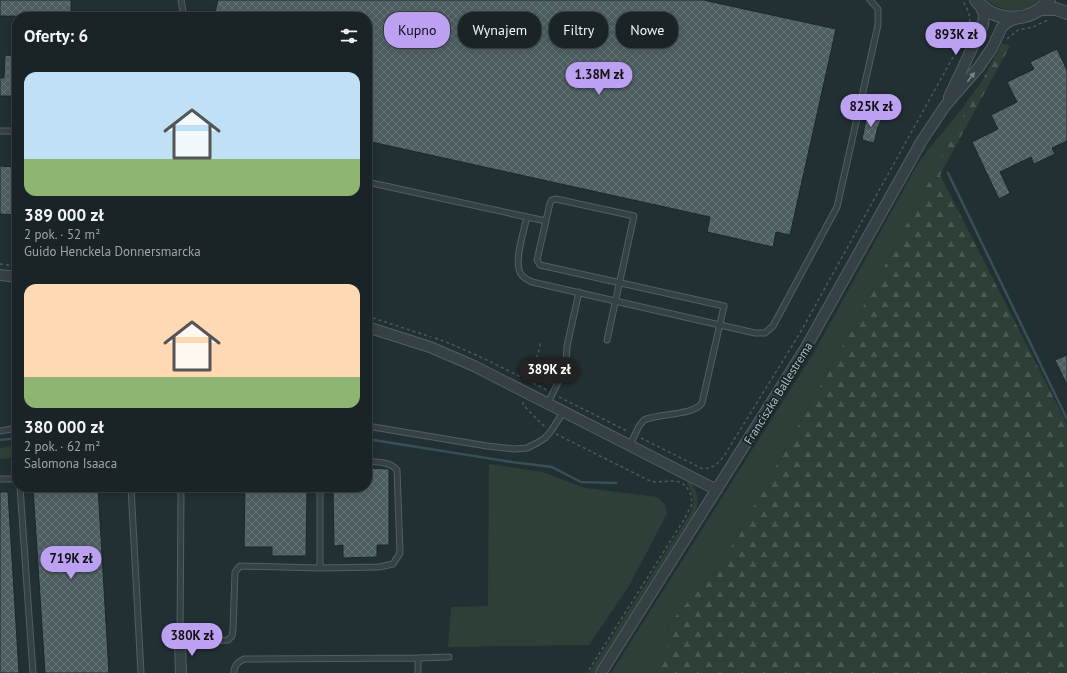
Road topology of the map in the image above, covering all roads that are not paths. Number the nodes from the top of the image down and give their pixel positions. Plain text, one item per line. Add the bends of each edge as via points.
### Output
1 (181, 0) edge
2 (870, 0) edge
3 (1048, 0) edge
4 (978, 2) edge
5 (1040, 9) junction
6 (183, 12) edge
7 (1067, 13) edge
8 (1018, 18) junction
9 (945, 106) junction
10 (0, 131) edge
11 (12, 131) edge
12 (372, 183) edge
13 (527, 217) junction
14 (546, 221) junction
15 (0, 275) edge
16 (12, 276) edge
17 (620, 282) junction
18 (579, 292) junction
19 (616, 300) junction
20 (720, 324) junction
21 (372, 329) edge
22 (607, 340) dead end
23 (548, 403) junction
24 (564, 411) junction
25 (372, 427) edge
26 (12, 429) edge
27 (0, 431) edge
28 (630, 445) junction
29 (372, 461) edge
30 (0, 479) edge
31 (12, 479) edge
32 (717, 490) junction
33 (20, 492) edge
34 (131, 492) edge
35 (182, 492) edge
36 (320, 492) edge
37 (320, 568) junction
38 (180, 642) junction
39 (449, 657) dead end
40 (418, 658) junction
41 (33, 673) edge
42 (141, 673) edge
43 (181, 673) edge
44 (234, 673) edge
45 (418, 673) edge
46 (601, 673) edge

1 - 6 lane
2 - 20 lane via 878,9 878,25 837,207 773,326 765,333
3 - 5 street
4 - 8 street via 996,15
4 - 9 street, Franciszka Ballestrema via 984,14 983,25
5 - 7 street via 1056,9
5 - 8 street
9 -> 8 street, Franciszka Ballestrema via 979,67 1002,27
9 - 32 street, Franciszka Ballestrema via 916,151 805,349
10 - 11 lane
12 - 13 lane
13 - 14 lane
13 - 18 lane via 518,259 520,274 532,282
14 - 17 lane via 537,260 540,265
14 - 17 lane via 550,203 556,199 634,216
15 - 16 street
17 - 19 lane
17 - 20 lane via 724,306
18 - 19 lane
18 - 23 lane via 567,346 566,363
19 - 20 lane
19 - 22 lane
20 - 28 lane via 700,406 644,420
21 - 23 street via 451,356
23 - 24 street
24 - 25 lane via 552,431 527,448 487,446
24 - 28 street
26 - 27 lane
28 - 32 street
29 - 37 lane via 395,467 397,470 400,553 393,564 379,567
30 - 31 lane
32 - 46 street, Franciszka Ballestrema
33 - 41 lane
34 - 42 lane
35 - 38 lane
36 - 37 lane
37 - 38 lane via 240,566 235,572 232,636 228,640
38 - 43 street
39 - 40 lane
40 - 44 lane via 244,659 238,662
40 - 45 lane

